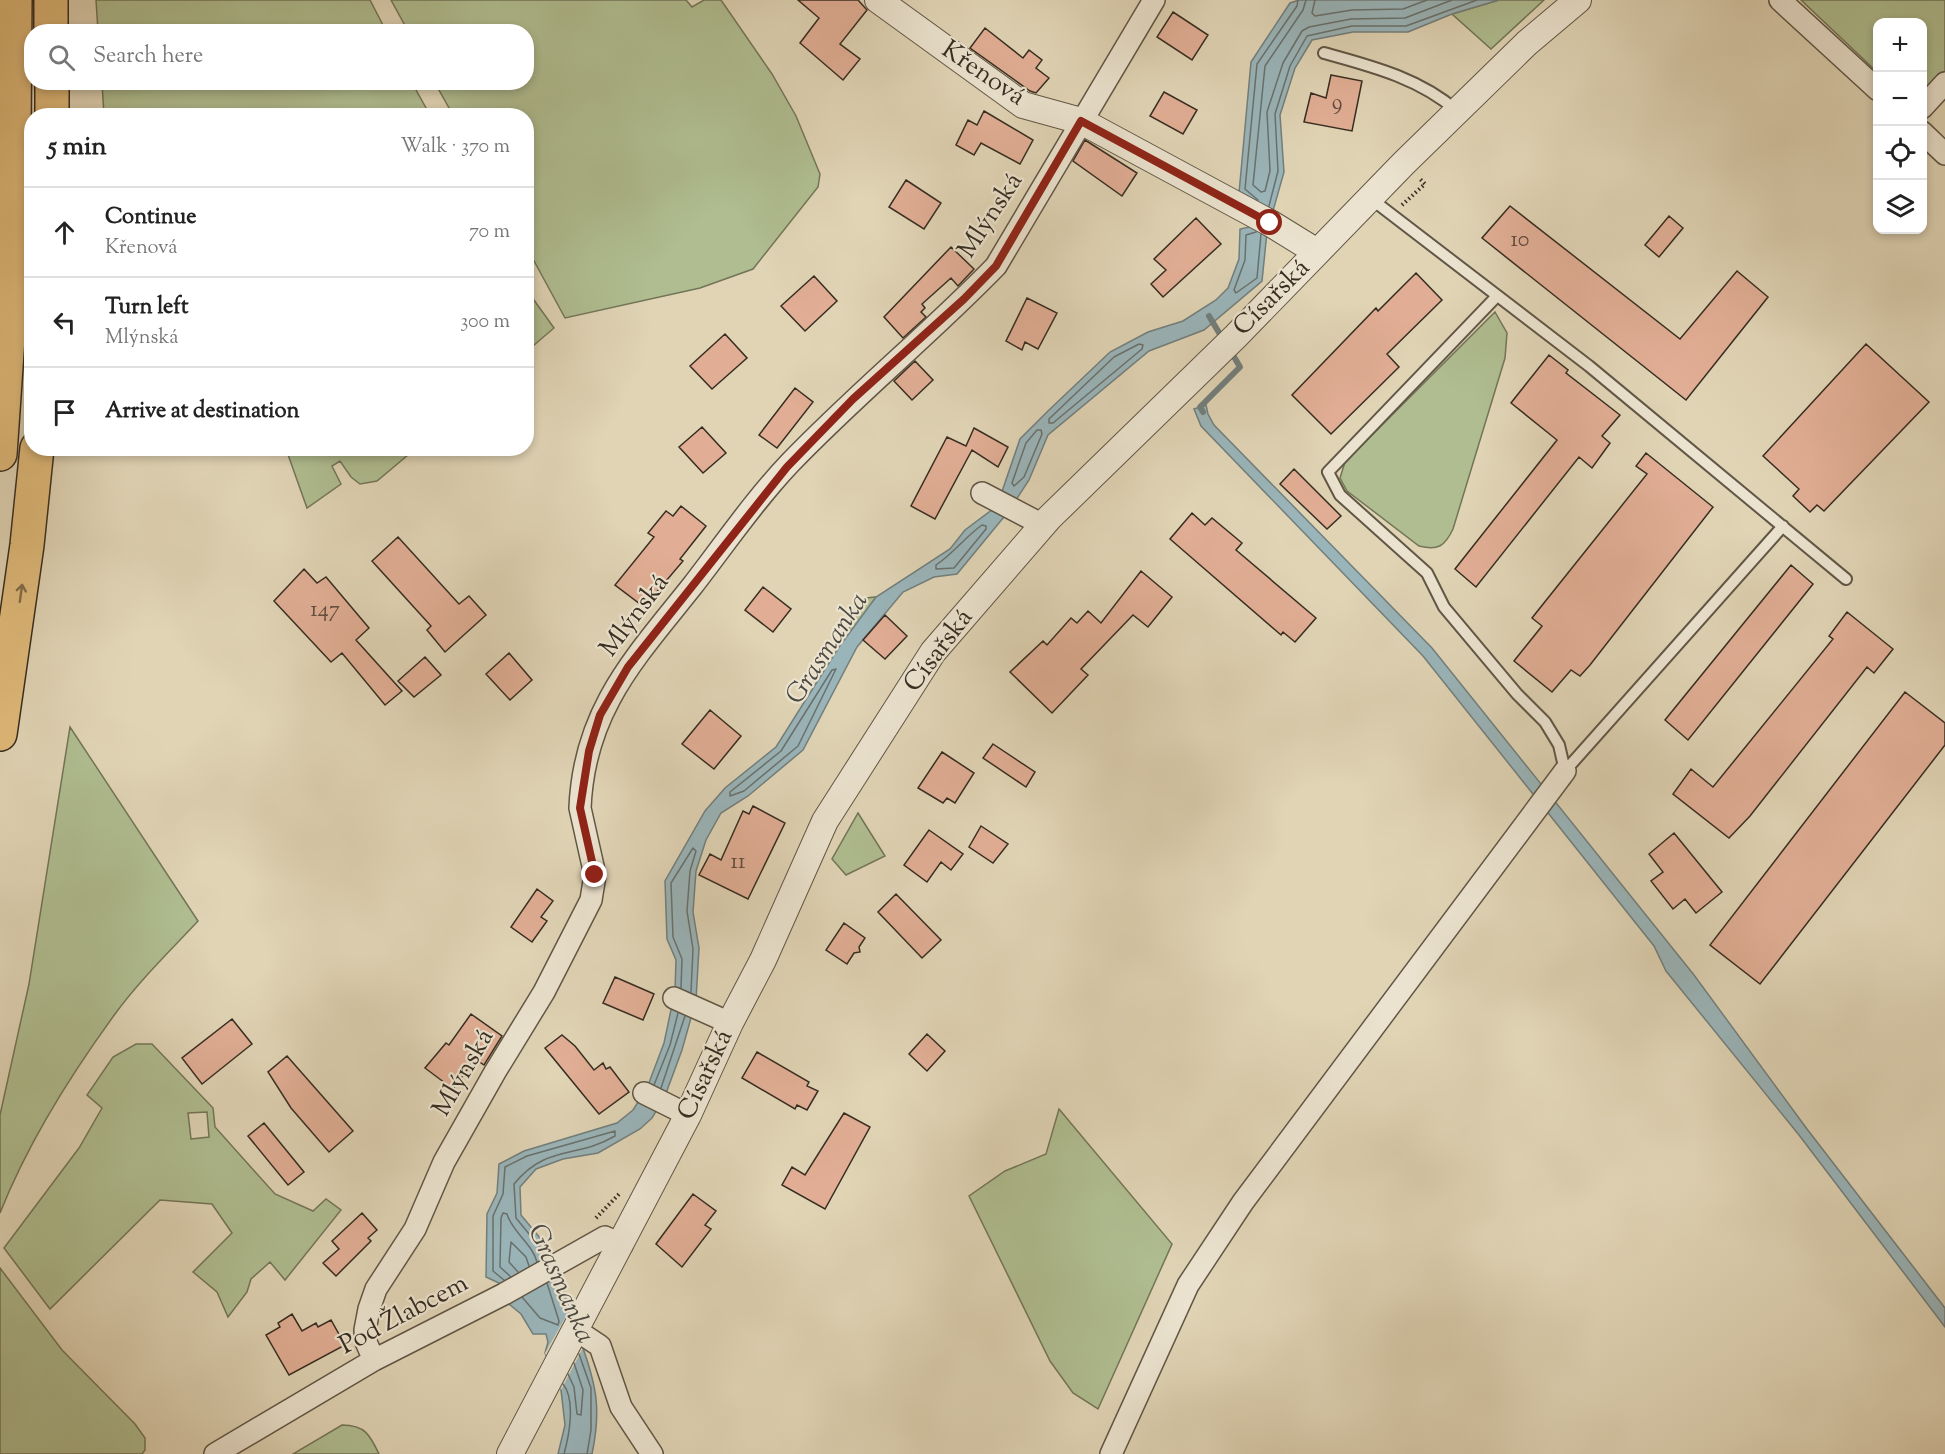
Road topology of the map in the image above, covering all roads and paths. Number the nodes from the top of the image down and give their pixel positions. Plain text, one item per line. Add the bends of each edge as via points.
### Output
1 (15, 0) edge
2 (51, 0) edge
3 (878, 0) edge
4 (1154, 0) edge
5 (1576, 0) edge
6 (1780, 0) edge
7 (51, 24) edge
8 (1324, 53) dead end
9 (1945, 83) edge
10 (1873, 85) edge
11 (52, 90) edge
12 (1927, 103) edge
13 (52, 108) edge
14 (1457, 111) junction
15 (1081, 121) junction
16 (1927, 136) edge
17 (1945, 154) edge
18 (1404, 163) junction
19 (1370, 198) junction
20 (1390, 214) junction
21 (1317, 252) junction
22 (1497, 296) junction
23 (0, 454) edge
24 (36, 456) edge
25 (997, 501) dead end
26 (1043, 525) junction
27 (1783, 526) junction
28 (1846, 579) dead end
29 (0, 734) edge
30 (1565, 771) junction
31 (674, 998) dead end
32 (730, 1023) junction
33 (653, 1097) dead end
34 (688, 1115) junction
35 (622, 1245) junction
36 (576, 1330) junction
37 (375, 1360) junction
38 (215, 1454) edge
39 (510, 1454) edge
40 (652, 1454) edge
41 (1111, 1454) edge

1 - 23 highway via 13,265
2 - 7 highway
3 - 15 street, Křenová via 1023,105
4 - 15 street, Mlýnská
5 - 14 street, Císařská
6 - 10 street
8 - 14 lane via 1398,76 1439,96
9 - 12 street
11 - 13 highway
14 - 18 street, Císařská
15 - 21 street, Křenová
15 - 37 street, Mlýnská via 996,266 853,399 787,467 628,667 600,715 589,751 580,808 595,875 591,900 544,992 444,1162 415,1229 376,1289 365,1330
16 - 17 street
18 - 19 street, Císařská
18 - 20 path via 1425,184
19 - 20 lane
19 - 21 street, Císařská
20 - 22 lane
21 - 26 street, Císařská
22 - 27 lane via 1589,366
22 - 30 lane via 1328,472 1340,495 1427,573 1444,607 1545,722 1559,745
29 -> 24 highway
25 - 26 street
26 - 32 street, Císařská via 927,660 827,816 763,960
27 - 28 lane
27 - 30 lane
30 - 41 street via 1231,1221 1188,1285
31 - 32 street
32 - 34 street, Císařská
33 - 34 street
34 - 35 street, Císařská
35 - 36 street, Císařská
35 - 37 street, Pod Žlabcem via 605,1237
36 - 39 street, Císařská
36 - 40 street via 600,1346 621,1407
37 - 38 street, Pod Žlabcem

